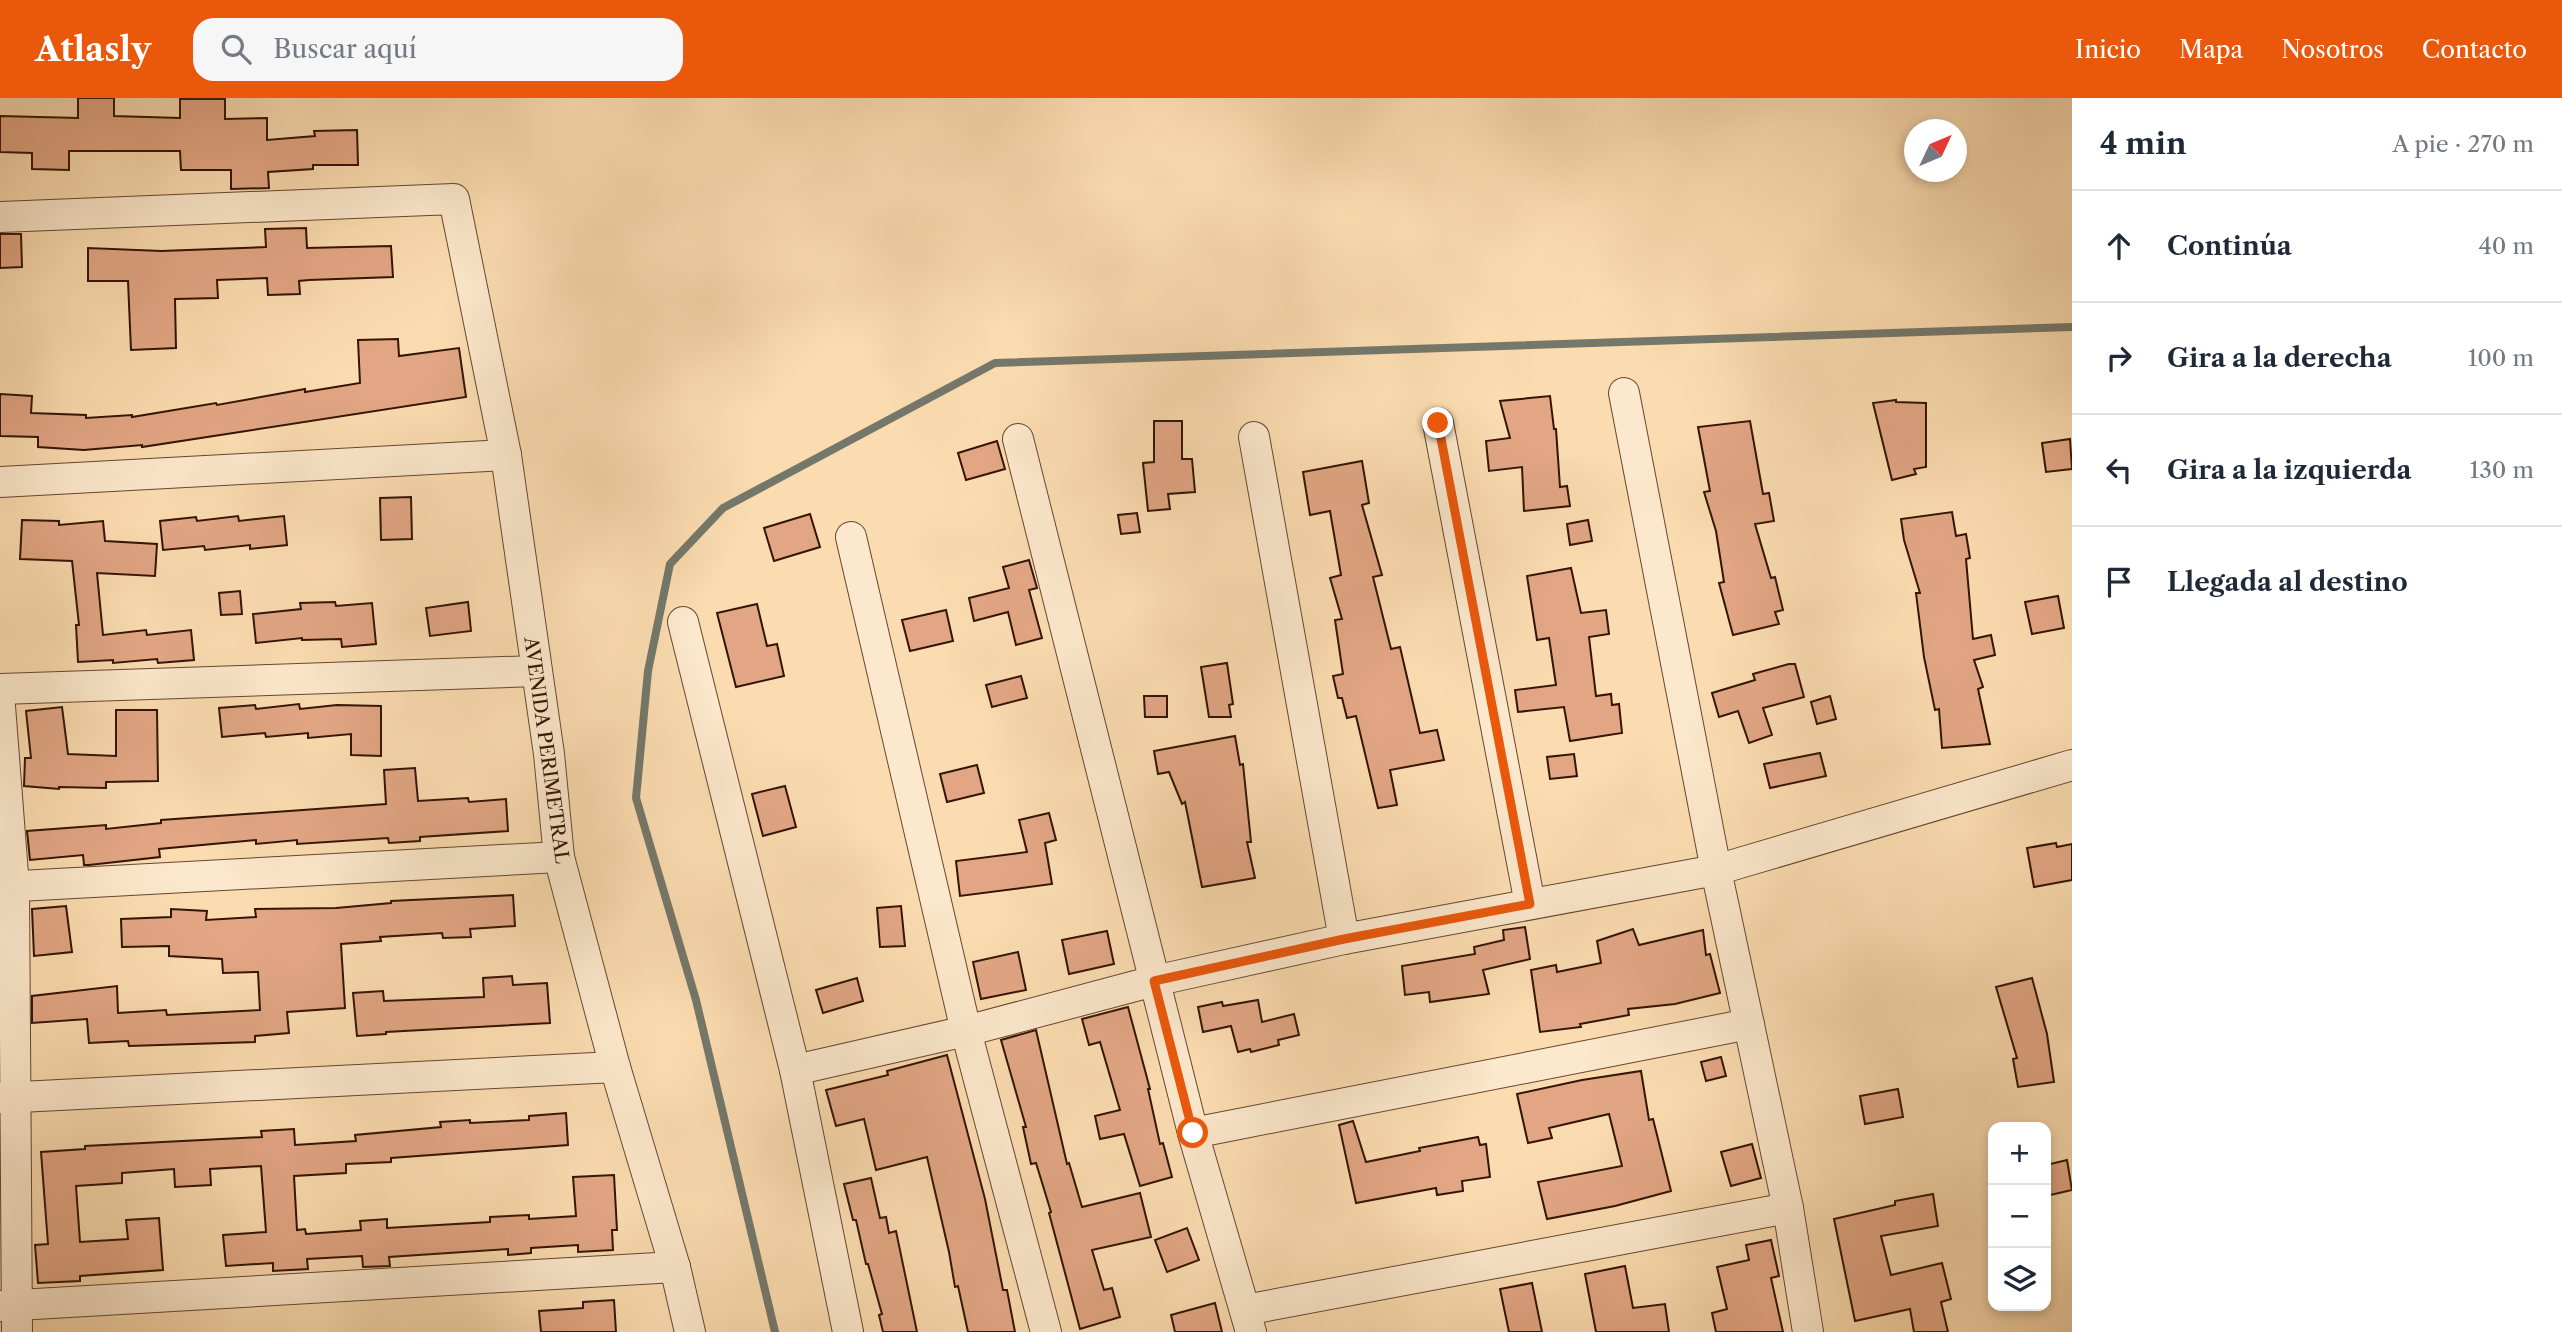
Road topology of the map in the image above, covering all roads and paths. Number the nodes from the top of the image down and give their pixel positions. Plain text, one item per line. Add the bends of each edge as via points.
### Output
1 (0, 218) edge
2 (1623, 393) dead end
3 (1438, 423) dead end
4 (1254, 437) dead end
5 (1018, 439) dead end
6 (506, 455) junction
7 (0, 482) edge
8 (851, 537) dead end
9 (684, 622) dead end
10 (537, 671) junction
11 (0, 689) edge
12 (0, 706) edge
13 (2072, 765) edge
14 (559, 857) junction
15 (1716, 870) junction
16 (7, 887) edge
17 (1530, 904) junction
18 (1344, 939) junction
19 (1154, 981) junction
20 (1749, 1024) junction
21 (966, 1031) junction
22 (615, 1067) junction
23 (795, 1070) junction
24 (8, 1098) edge
25 (1193, 1133) junction
26 (1788, 1208) junction
27 (675, 1268) junction
28 (11, 1315) edge
29 (1248, 1321) edge
30 (690, 1332) edge
31 (848, 1332) edge
32 (1046, 1332) edge
33 (1808, 1332) edge

1 - 6 street, AVENIDA PERIMETRAL via 454,199
2 - 15 street
3 - 17 street
4 - 18 street
5 - 19 street
6 - 7 street
6 - 10 street, AVENIDA PERIMETRAL
8 - 21 street
9 - 23 street
10 - 11 street
10 - 14 street, AVENIDA PERIMETRAL
12 - 16 street
13 - 15 street
14 - 16 street
14 - 22 street, AVENIDA PERIMETRAL
15 - 17 street
15 - 20 street
16 - 24 street
17 - 18 street
18 - 19 street
19 - 21 street
19 - 25 street
20 - 25 street
20 - 26 street
21 - 23 street
21 - 32 street
22 - 24 street
22 - 27 street, AVENIDA PERIMETRAL
23 - 31 street
24 - 28 street
25 - 29 street
26 - 29 street
26 - 33 street
27 - 28 street
27 - 30 street, AVENIDA PERIMETRAL

